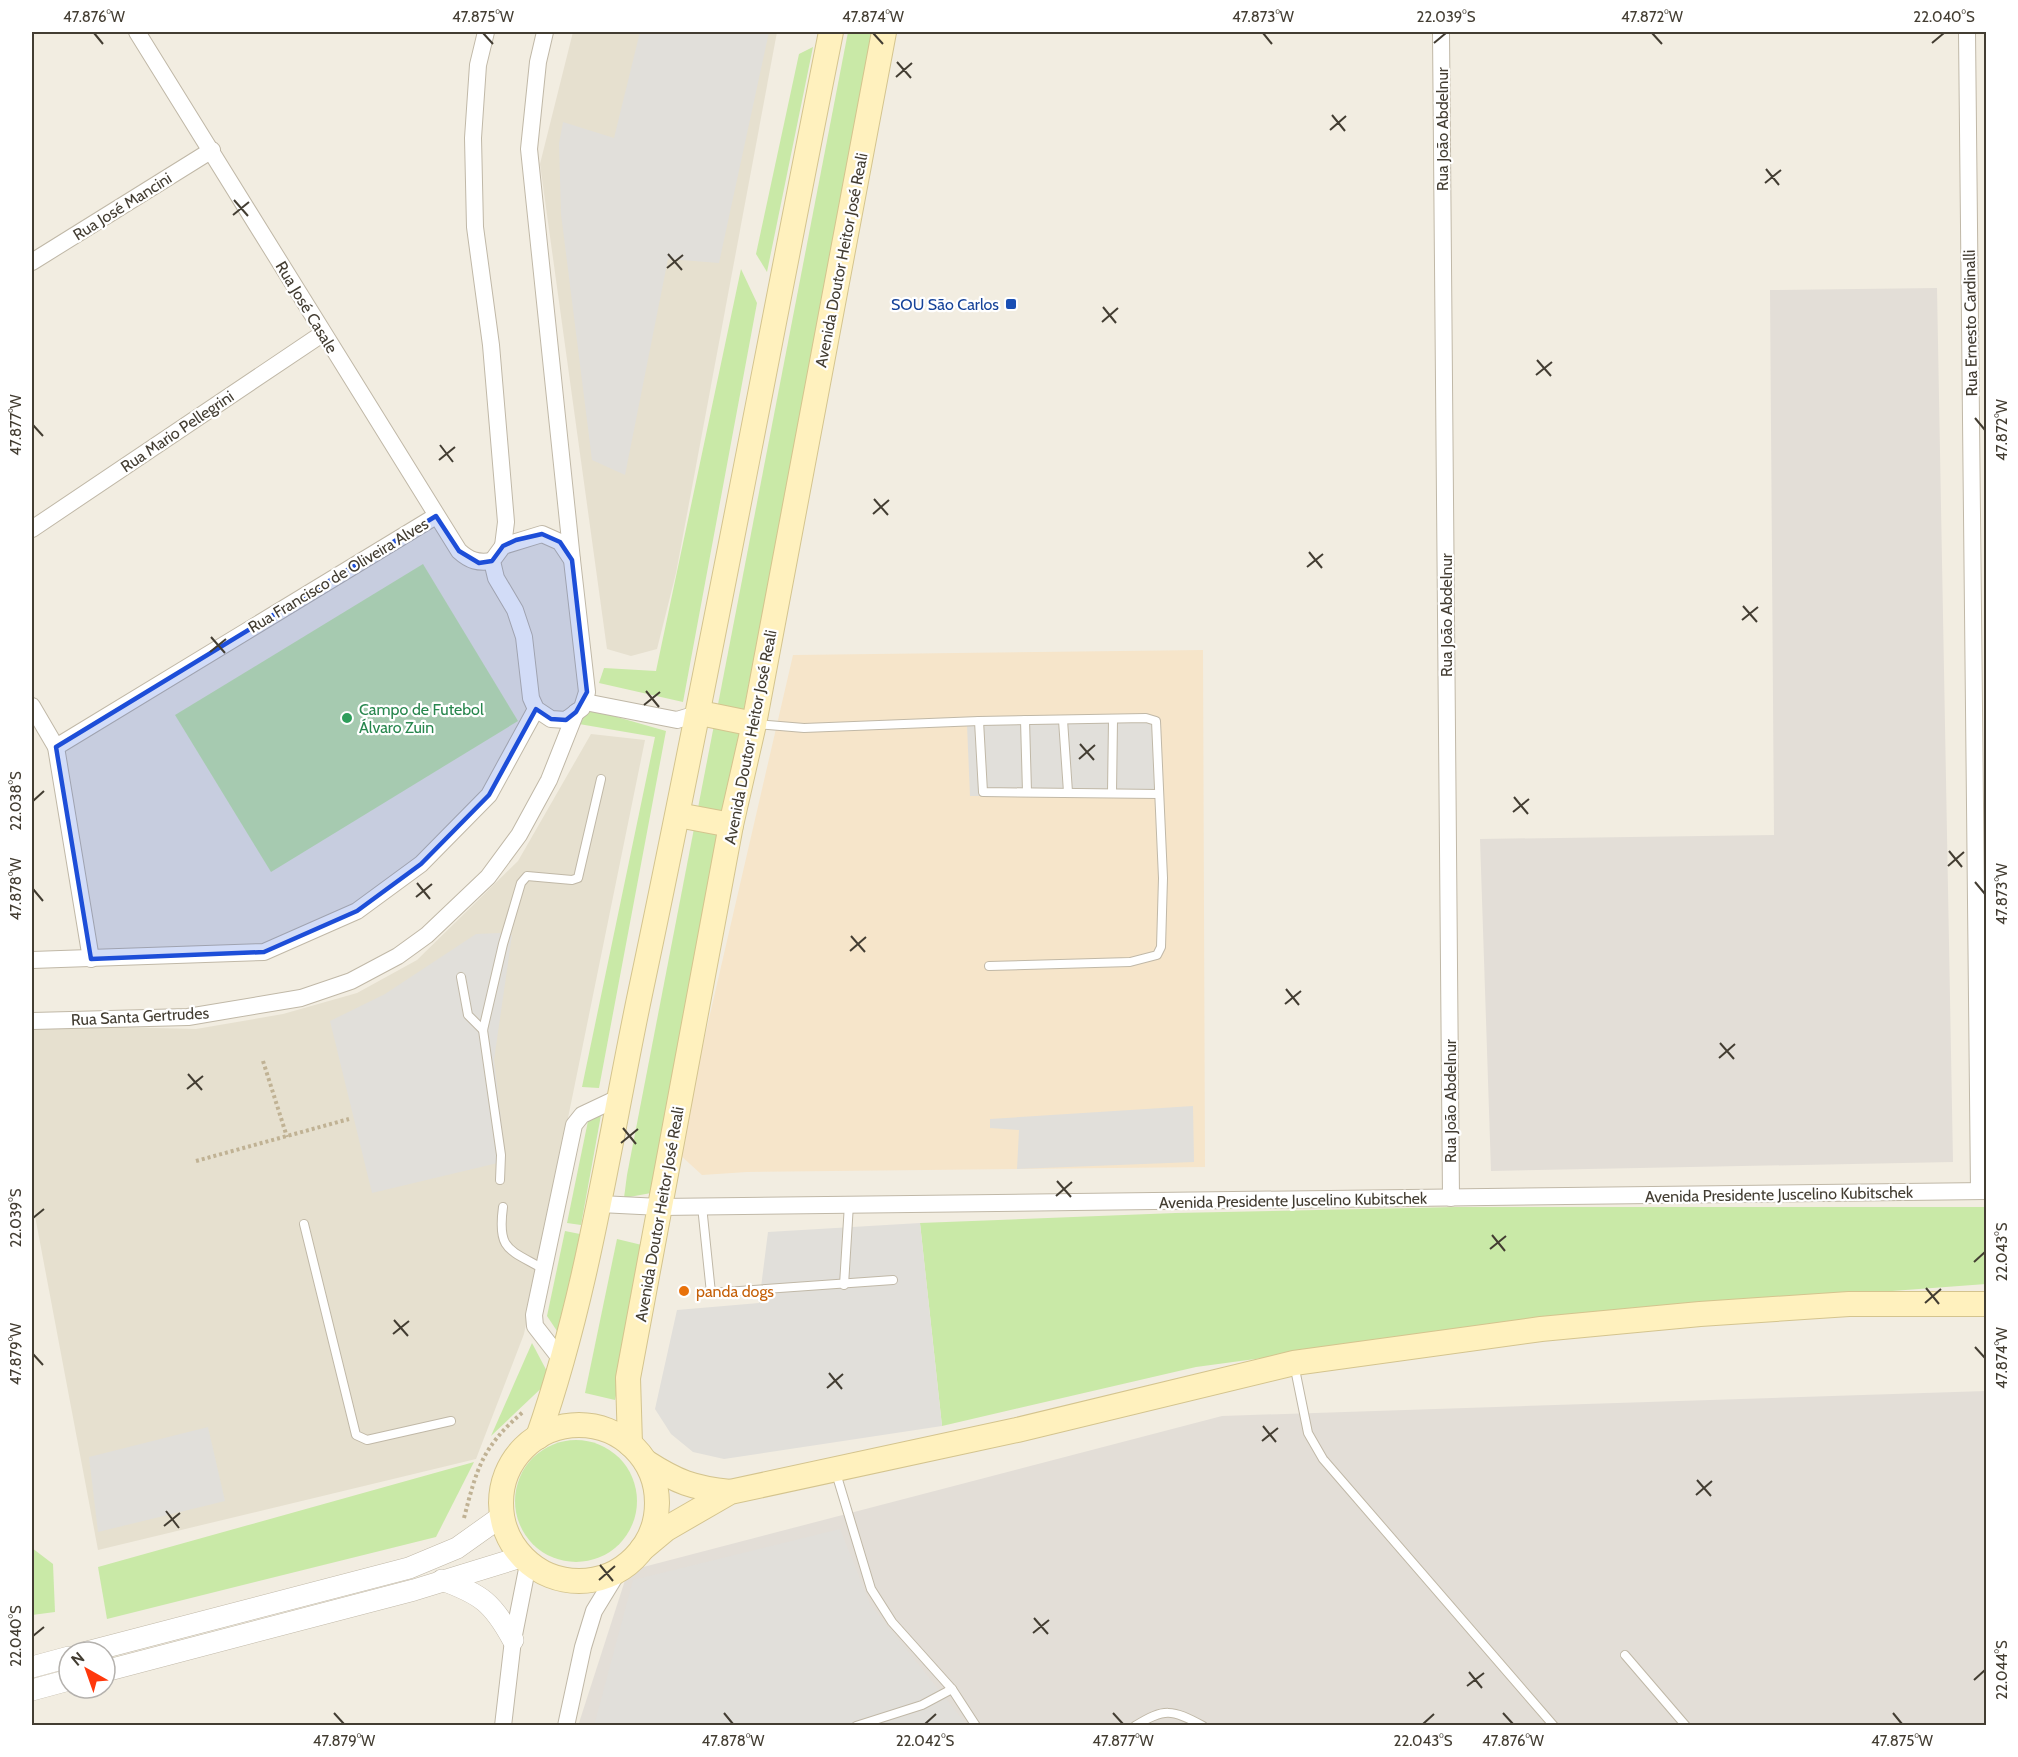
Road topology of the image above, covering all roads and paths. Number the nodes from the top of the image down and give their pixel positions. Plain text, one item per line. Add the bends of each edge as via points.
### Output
1 (137, 32) edge
2 (486, 32) edge
3 (545, 32) edge
4 (831, 32) edge
5 (884, 32) edge
6 (1441, 32) edge
7 (1967, 32) edge
8 (212, 150) junction
9 (32, 262) edge
10 (322, 334) junction
11 (436, 516) junction
12 (32, 529) edge
13 (503, 546) junction
14 (572, 560) junction
15 (492, 561) junction
16 (32, 706) edge
17 (581, 707) junction
18 (536, 709) junction
19 (700, 713) junction
20 (1025, 720) junction
21 (1063, 720) junction
22 (1113, 720) junction
23 (979, 721) junction
24 (754, 724) junction
25 (56, 747) junction
26 (601, 779) dead end
27 (1027, 792) junction
28 (1068, 792) junction
29 (1112, 793) junction
30 (1159, 794) junction
31 (678, 815) junction
32 (732, 825) junction
33 (91, 959) junction
34 (32, 960) edge
35 (989, 966) dead end
36 (461, 977) dead end
37 (32, 1021) edge
38 (483, 1030) junction
39 (263, 1061) dead end
40 (618, 1098) junction
41 (349, 1119) dead end
42 (287, 1137) junction
43 (196, 1161) dead end
44 (500, 1180) dead end
45 (1983, 1191) edge
46 (1451, 1198) junction
47 (600, 1204) junction
48 (849, 1204) junction
49 (701, 1205) junction
50 (503, 1207) dead end
51 (660, 1207) junction
52 (304, 1224) dead end
53 (545, 1270) junction
54 (893, 1280) dead end
55 (844, 1285) junction
56 (1986, 1304) edge
57 (563, 1362) junction
58 (1294, 1363) junction
59 (531, 1406) dead end
60 (451, 1421) dead end
61 (538, 1437) junction
62 (630, 1444) junction
63 (646, 1462) junction
64 (835, 1469) junction
65 (730, 1492) junction
66 (502, 1516) junction
67 (463, 1522) dead end
68 (642, 1549) junction
69 (525, 1561) junction
70 (619, 1570) junction
71 (442, 1580) junction
72 (513, 1640) junction
73 (117, 1644) edge
74 (1625, 1655) dead end
75 (57, 1660) edge
76 (32, 1666) edge
77 (117, 1668) edge
78 (57, 1683) edge
79 (952, 1689) junction
80 (32, 1690) edge
81 (503, 1725) edge
82 (566, 1725) edge
83 (856, 1725) edge
84 (976, 1725) edge
85 (1135, 1725) edge
86 (1203, 1725) edge
87 (1554, 1725) edge
88 (1686, 1725) edge

1 - 8 street, Rua José Casale
2 - 13 street via 478,65 473,138 475,227 491,345 506,522
3 - 14 street via 529,149
4 - 19 main road
5 - 24 main road, Avenida Doutor Heitor José Reali
6 - 46 street, Rua João Abdelnur
7 - 45 street, Rua Ernesto Cardinalli
8 - 9 street, Rua José Mancini
8 - 10 street, Rua José Casale
10 - 11 street, Rua José Casale
10 - 12 street, Rua Mario Pellegrini
11 - 15 street, Rua José Casale via 466,558 479,563
11 - 25 street, Rua Francisco de Oliveira Alves
13 - 14 street via 542,534 560,542
13 - 15 street
14 - 17 street via 587,692
15 - 18 street via 524,637 531,698
16 - 25 street
17 - 18 street via 566,720 551,719
17 - 19 street via 677,720
17 - 37 street, Rua Santa Gertrudes via 549,780 507,852 481,884 398,956 351,981 301,998 188,1017
18 - 33 street via 489,795 422,864 357,910 264,952
19 - 24 main road
19 - 31 main road
20 - 21 lane
20 - 23 lane
20 - 27 lane
21 - 22 lane
21 - 28 lane
22 - 29 lane
22 - 30 lane via 1156,721
23 - 24 lane via 804,728
23 - 27 lane via 984,792
24 - 32 main road, Avenida Doutor Heitor José Reali
25 - 33 street
26 - 38 lane via 578,878 527,876 521,884
27 - 28 lane
28 - 29 lane
29 - 30 lane
30 - 35 lane via 1163,878 1158,955 1130,962
31 - 32 main road
31 - 40 main road
32 - 51 main road, Avenida Doutor Heitor José Reali
33 - 34 street
36 - 38 lane via 468,1015
38 - 44 lane via 501,1155
39 - 42 path
40 - 47 main road
40 - 53 street via 582,1115 574,1125
41 - 42 path
42 - 43 path
45 - 46 street, Avenida Presidente Juscelino Kubitschek
46 - 48 street, Avenida Presidente Juscelino Kubitschek
47 - 51 street, Avenida Presidente Juscelino Kubitschek
47 - 57 main road
48 - 49 street, Avenida Presidente Juscelino Kubitschek
48 - 55 lane
49 - 51 street, Avenida Presidente Juscelino Kubitschek
49 - 55 lane via 711,1293
50 - 53 lane via 500,1232 509,1249
51 - 62 main road, Avenida Doutor Heitor José Reali via 628,1378
52 - 60 lane via 356,1435 367,1440
53 - 57 street via 535,1326
54 - 55 lane
56 - 58 main road via 1849,1304 1700,1314 1541,1329
57 - 61 main road
58 - 64 main road
58 - 87 lane via 1308,1433 1323,1459
59 - 67 path via 505,1428 483,1455
61 - 62 main road via 561,1428 585,1426 609,1431
61 - 66 main road via 520,1452 508,1471 502,1493
62 - 63 main road
63 - 65 main road via 697,1489
63 - 68 main road via 657,1506
64 - 65 main road
64 - 79 lane via 871,1589 892,1622
65 - 68 main road via 666,1528
66 - 69 main road via 509,1538
66 - 73 street via 457,1548 409,1568
68 - 70 main road
69 - 70 main road via 553,1577 576,1581 598,1579
69 - 71 street
69 - 72 street
70 - 82 street via 594,1611
71 - 72 street via 483,1597
71 - 77 street
72 - 81 street
74 - 88 lane
75 - 76 street
78 - 80 street
79 - 83 lane via 922,1705
79 - 84 lane
85 - 86 lane via 1157,1712 1181,1715

